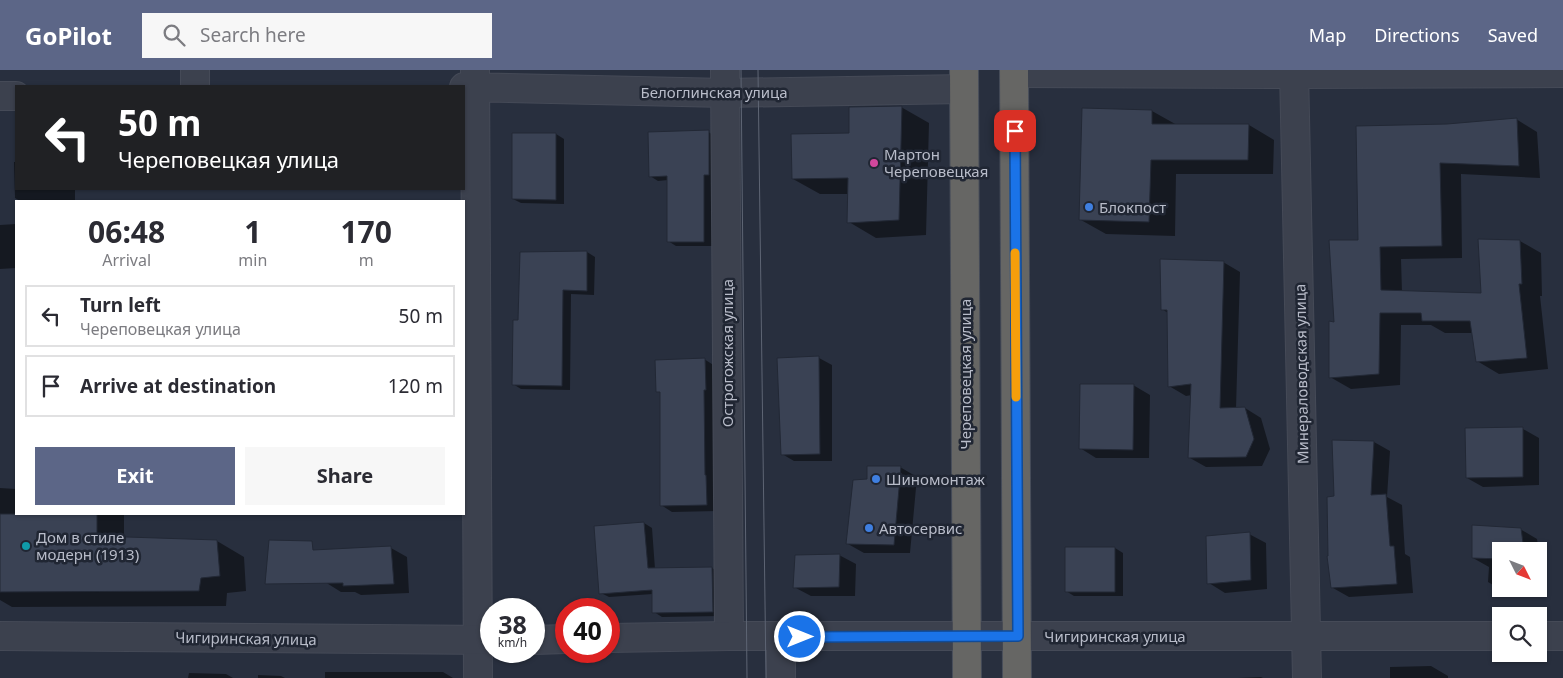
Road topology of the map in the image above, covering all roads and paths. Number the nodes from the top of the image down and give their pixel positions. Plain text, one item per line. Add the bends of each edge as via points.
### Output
1 (195, 70) edge
2 (1014, 71) edge
3 (1294, 72) edge
4 (1563, 73) edge
5 (964, 80) edge
6 (725, 81) edge
7 (471, 82) edge
8 (194, 85) edge
9 (0, 96) edge
10 (15, 96) edge
11 (484, 598) edge
12 (0, 636) edge
13 (729, 636) junction
14 (966, 636) junction
15 (1018, 636) junction
16 (1307, 636) junction
17 (1492, 636) edge
18 (1547, 636) edge
19 (1563, 636) edge
20 (781, 637) junction
21 (620, 638) edge
22 (480, 640) edge
23 (481, 663) edge
24 (478, 678) edge
25 (781, 678) edge
26 (967, 678) edge
27 (1018, 678) edge
28 (1307, 678) edge

1 - 8 street
2 - 3 street
2 - 15 highway
3 - 4 street
3 - 16 street, Минераловодская улица
5 - 6 street, Белоглинская улица
5 - 14 highway, Череповецкая улица
6 - 7 street, Белоглинская улица
6 - 13 street, Острогожская улица
7 - 11 street
9 - 10 street
12 - 22 street, Чигиринская улица
13 - 20 street, Чигиринская улица
13 - 21 street, Чигиринская улица
14 - 15 street, Чигиринская улица
14 - 20 street, Чигиринская улица
14 - 26 highway, Череповецкая улица
15 - 16 street, Чигиринская улица
15 - 27 highway
16 - 17 street, Чигиринская улица
16 - 28 street, Минераловодская улица
18 - 19 street
20 - 25 street
23 - 24 street

